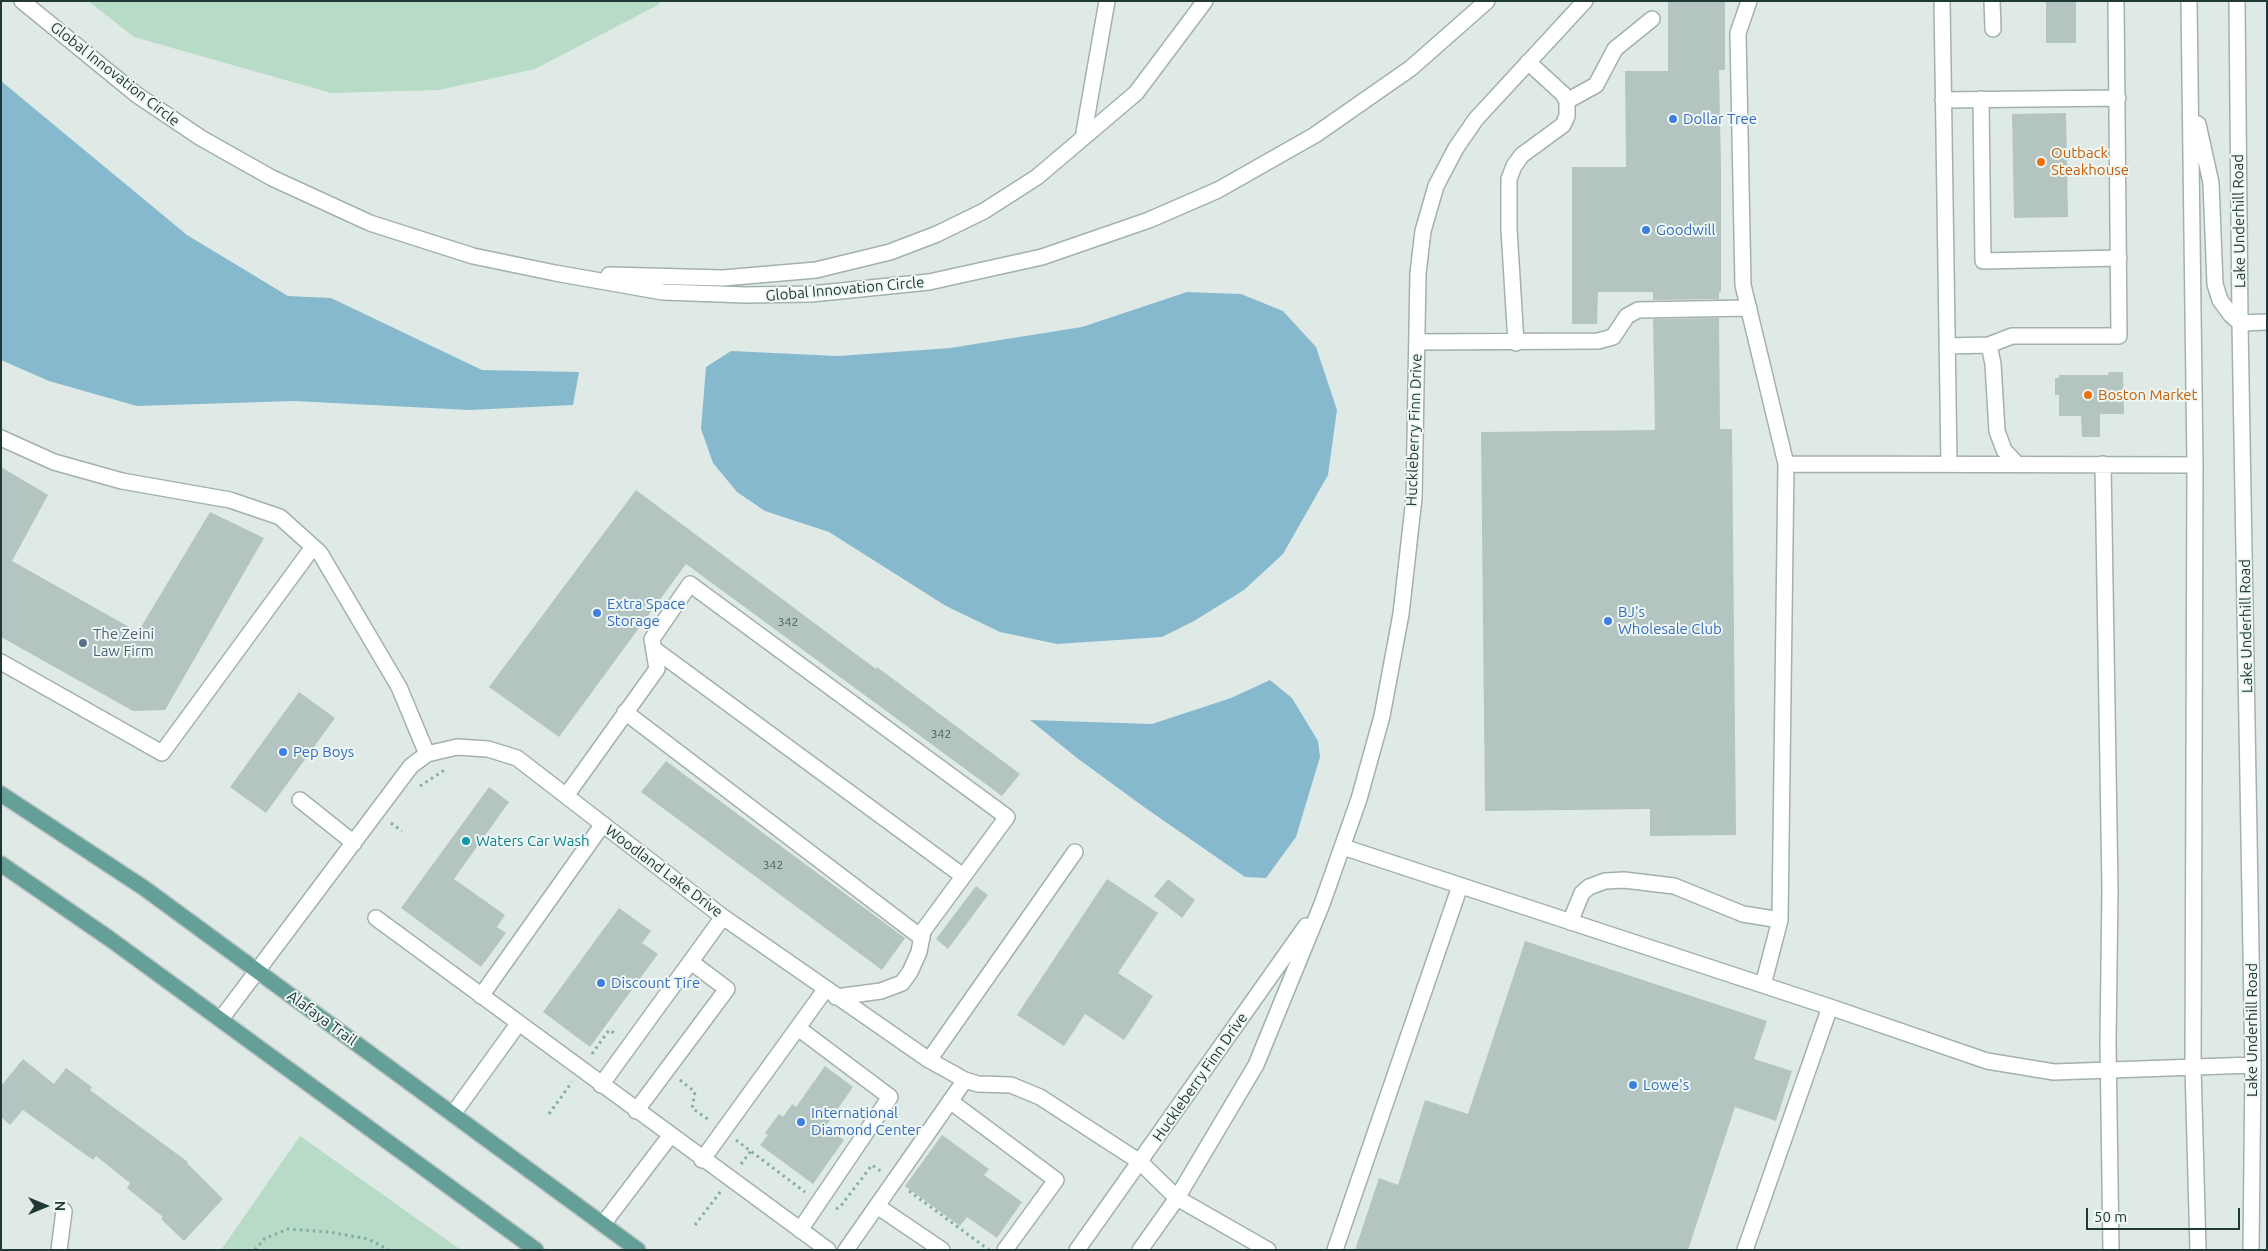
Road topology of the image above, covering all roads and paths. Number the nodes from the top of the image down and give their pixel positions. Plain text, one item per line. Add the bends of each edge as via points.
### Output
1 (22, 1) edge
2 (1107, 1) edge
3 (1206, 1) edge
4 (1487, 1) edge
5 (1585, 1) edge
6 (1749, 1) edge
7 (1942, 1) edge
8 (1992, 1) edge
9 (2116, 1) edge
10 (2189, 1) edge
11 (2237, 1) edge
12 (1652, 18) dead end
13 (1993, 29) dead end
14 (1528, 62) junction
15 (2191, 93) junction
16 (2118, 98) junction
17 (1981, 99) junction
18 (1567, 100) junction
19 (1943, 100) junction
20 (1083, 138) junction
21 (2119, 258) junction
22 (555, 273) junction
23 (1749, 308) junction
24 (2240, 322) junction
25 (2267, 322) edge
26 (1417, 342) junction
27 (1516, 343) junction
28 (1989, 345) junction
29 (1947, 346) junction
30 (1, 438) edge
31 (1786, 464) junction
32 (1949, 464) junction
33 (2017, 464) junction
34 (2103, 464) junction
35 (2195, 465) junction
36 (313, 547) junction
37 (654, 649) junction
38 (1, 662) edge
39 (626, 712) junction
40 (427, 754) junction
41 (453, 766) dead end
42 (414, 792) dead end
43 (1, 794) edge
44 (566, 796) junction
45 (300, 800) dead end
46 (397, 815) dead end
47 (392, 823) junction
48 (603, 824) junction
49 (386, 831) dead end
50 (402, 831) dead end
51 (354, 843) junction
52 (1344, 847) junction
53 (1076, 852) dead end
54 (1, 864) edge
55 (963, 876) junction
56 (1460, 886) junction
57 (1322, 904) junction
58 (723, 917) junction
59 (376, 918) dead end
60 (1780, 920) junction
61 (1570, 922) junction
62 (922, 938) junction
63 (691, 962) junction
64 (258, 971) junction
65 (1762, 985) junction
66 (831, 994) junction
67 (481, 996) junction
68 (1830, 1007) junction
69 (221, 1019) junction
70 (518, 1024) junction
71 (798, 1028) junction
72 (928, 1060) junction
73 (2253, 1065) junction
74 (2194, 1067) junction
75 (2108, 1072) junction
76 (965, 1080) junction
77 (601, 1085) junction
78 (2260, 1100) edge
79 (950, 1101) junction
80 (636, 1111) junction
81 (453, 1114) junction
82 (670, 1136) junction
83 (751, 1151) dead end
84 (702, 1160) junction
85 (1140, 1162) junction
86 (894, 1181) junction
87 (812, 1197) dead end
88 (1177, 1198) junction
89 (877, 1206) junction
90 (836, 1209) dead end
91 (64, 1211) dead end
92 (603, 1224) junction
93 (800, 1230) junction
94 (822, 1248) edge
95 (60, 1250) edge
96 (255, 1250) edge
97 (389, 1250) edge
98 (536, 1250) edge
99 (638, 1250) edge
100 (846, 1250) edge
101 (942, 1250) edge
102 (989, 1250) edge
103 (1005, 1250) edge
104 (1077, 1250) edge
105 (1140, 1250) edge
106 (1268, 1250) edge
107 (1335, 1250) edge
108 (1745, 1250) edge
109 (2111, 1250) edge
110 (2198, 1250) edge
111 (2251, 1250) edge

1 - 22 street, Global Innovation Circle via 144,100 201,138 272,178 343,212 405,235 482,258
2 - 20 street
3 - 20 street via 1136,93
4 - 22 street, Global Innovation Circle via 1438,46 1378,93 1284,154 1183,206 1042,257 929,282 778,296 663,292
5 - 14 street, Huckleberry Finn Drive
6 - 23 street via 1738,33 1743,285
7 - 19 street
8 - 13 street
9 - 16 street
10 - 15 street
11 - 24 street, Lake Underhill Road
12 - 18 street via 1615,49 1596,85
14 - 18 street
14 - 26 street, Huckleberry Finn Drive via 1476,120 1456,148 1436,186 1423,231 1418,273
15 - 24 street via 2211,184 2215,284 2220,300
15 - 35 street
16 - 17 street
16 - 21 street
17 - 19 street
17 - 21 street via 1983,261
18 - 27 street via 1567,116 1563,125 1522,155 1510,179
19 - 29 street
20 - 22 street via 1037,176 984,211 914,244 852,263 782,274 723,278
21 - 28 street via 2119,336 2012,336
23 - 27 street via 1638,310 1627,316 1612,337 1598,341
23 - 31 street
24 - 25 street
24 - 73 street, Lake Underhill Road
26 - 27 street
26 - 52 street, Huckleberry Finn Drive via 1414,498 1401,614 1382,716
28 - 29 street
28 - 33 street via 1994,364 1996,431 2004,450
29 - 32 street
30 - 36 street via 54,462 122,481 238,503 280,518
31 - 32 street
31 - 60 street
32 - 33 street
33 - 34 street
34 - 35 street
34 - 75 street via 2110,889
35 - 74 street
36 - 38 street via 162,753
36 - 40 street via 320,553 399,686
37 - 39 street via 657,668
37 - 55 street
37 - 55 street via 652,639 690,584 1007,817
39 - 44 street
39 - 62 street
40 - 44 street, Woodland Lake Drive via 457,747 488,749 517,758
40 - 51 street, Woodland Lake Drive via 411,766
41 - 42 path via 425,781
43 - 64 main road, Alafaya Trail via 129,878
44 - 48 street, Woodland Lake Drive
45 - 51 street
46 - 47 path
47 - 49 path
47 - 50 path
48 - 58 street, Woodland Lake Drive
48 - 67 street
51 - 64 street, Woodland Lake Drive
52 - 56 street
52 - 57 street, Huckleberry Finn Drive
53 - 72 street
54 - 69 main road
55 - 62 street via 923,931
56 - 61 street
56 - 107 street
57 - 85 street, Huckleberry Finn Drive
57 - 88 street, Huckleberry Finn Drive via 1256,1065
58 - 63 street
58 - 66 street, Woodland Lake Drive
59 - 67 street
60 - 61 street via 1743,914 1674,886 1624,880 1605,881 1589,887 1582,893
60 - 65 street
61 - 65 street
62 - 66 street via 919,952 902,983 881,991
63 - 77 street
63 - 80 street via 727,989
64 - 69 street, Woodland Lake Drive
64 - 81 main road, Alafaya Trail
65 - 68 street
66 - 71 street
66 - 72 street, Woodland Lake Drive
67 - 70 street
68 - 75 street via 1987,1061 2054,1072
68 - 108 street
69 - 98 main road
70 - 77 street
70 - 81 street
71 - 84 street
71 - 93 street via 890,1097
72 - 76 street, Woodland Lake Drive
73 - 74 street
73 - 78 street, Lake Underhill Road
74 - 75 street
74 - 110 street
75 - 109 street
76 - 79 street
76 - 85 street, Woodland Lake Drive via 978,1084 1010,1085 1040,1097
77 - 80 street
78 - 111 street, Lake Underhill Road
79 - 86 street
79 - 103 street via 1056,1180
80 - 82 street
81 - 92 main road, Alafaya Trail
82 - 84 street
82 - 92 street
83 - 87 path
84 - 93 street
85 - 88 street, Woodland Lake Drive
85 - 104 street, Huckleberry Finn Drive
86 - 89 street
86 - 90 path via 872,1165
86 - 102 path
88 - 105 street, Huckleberry Finn Drive
88 - 106 street, Woodland Lake Drive
89 - 100 street
89 - 101 street
91 - 95 street
92 - 99 main road, Alafaya Trail
93 - 94 street
96 - 97 path via 264,1239 288,1229 368,1239

